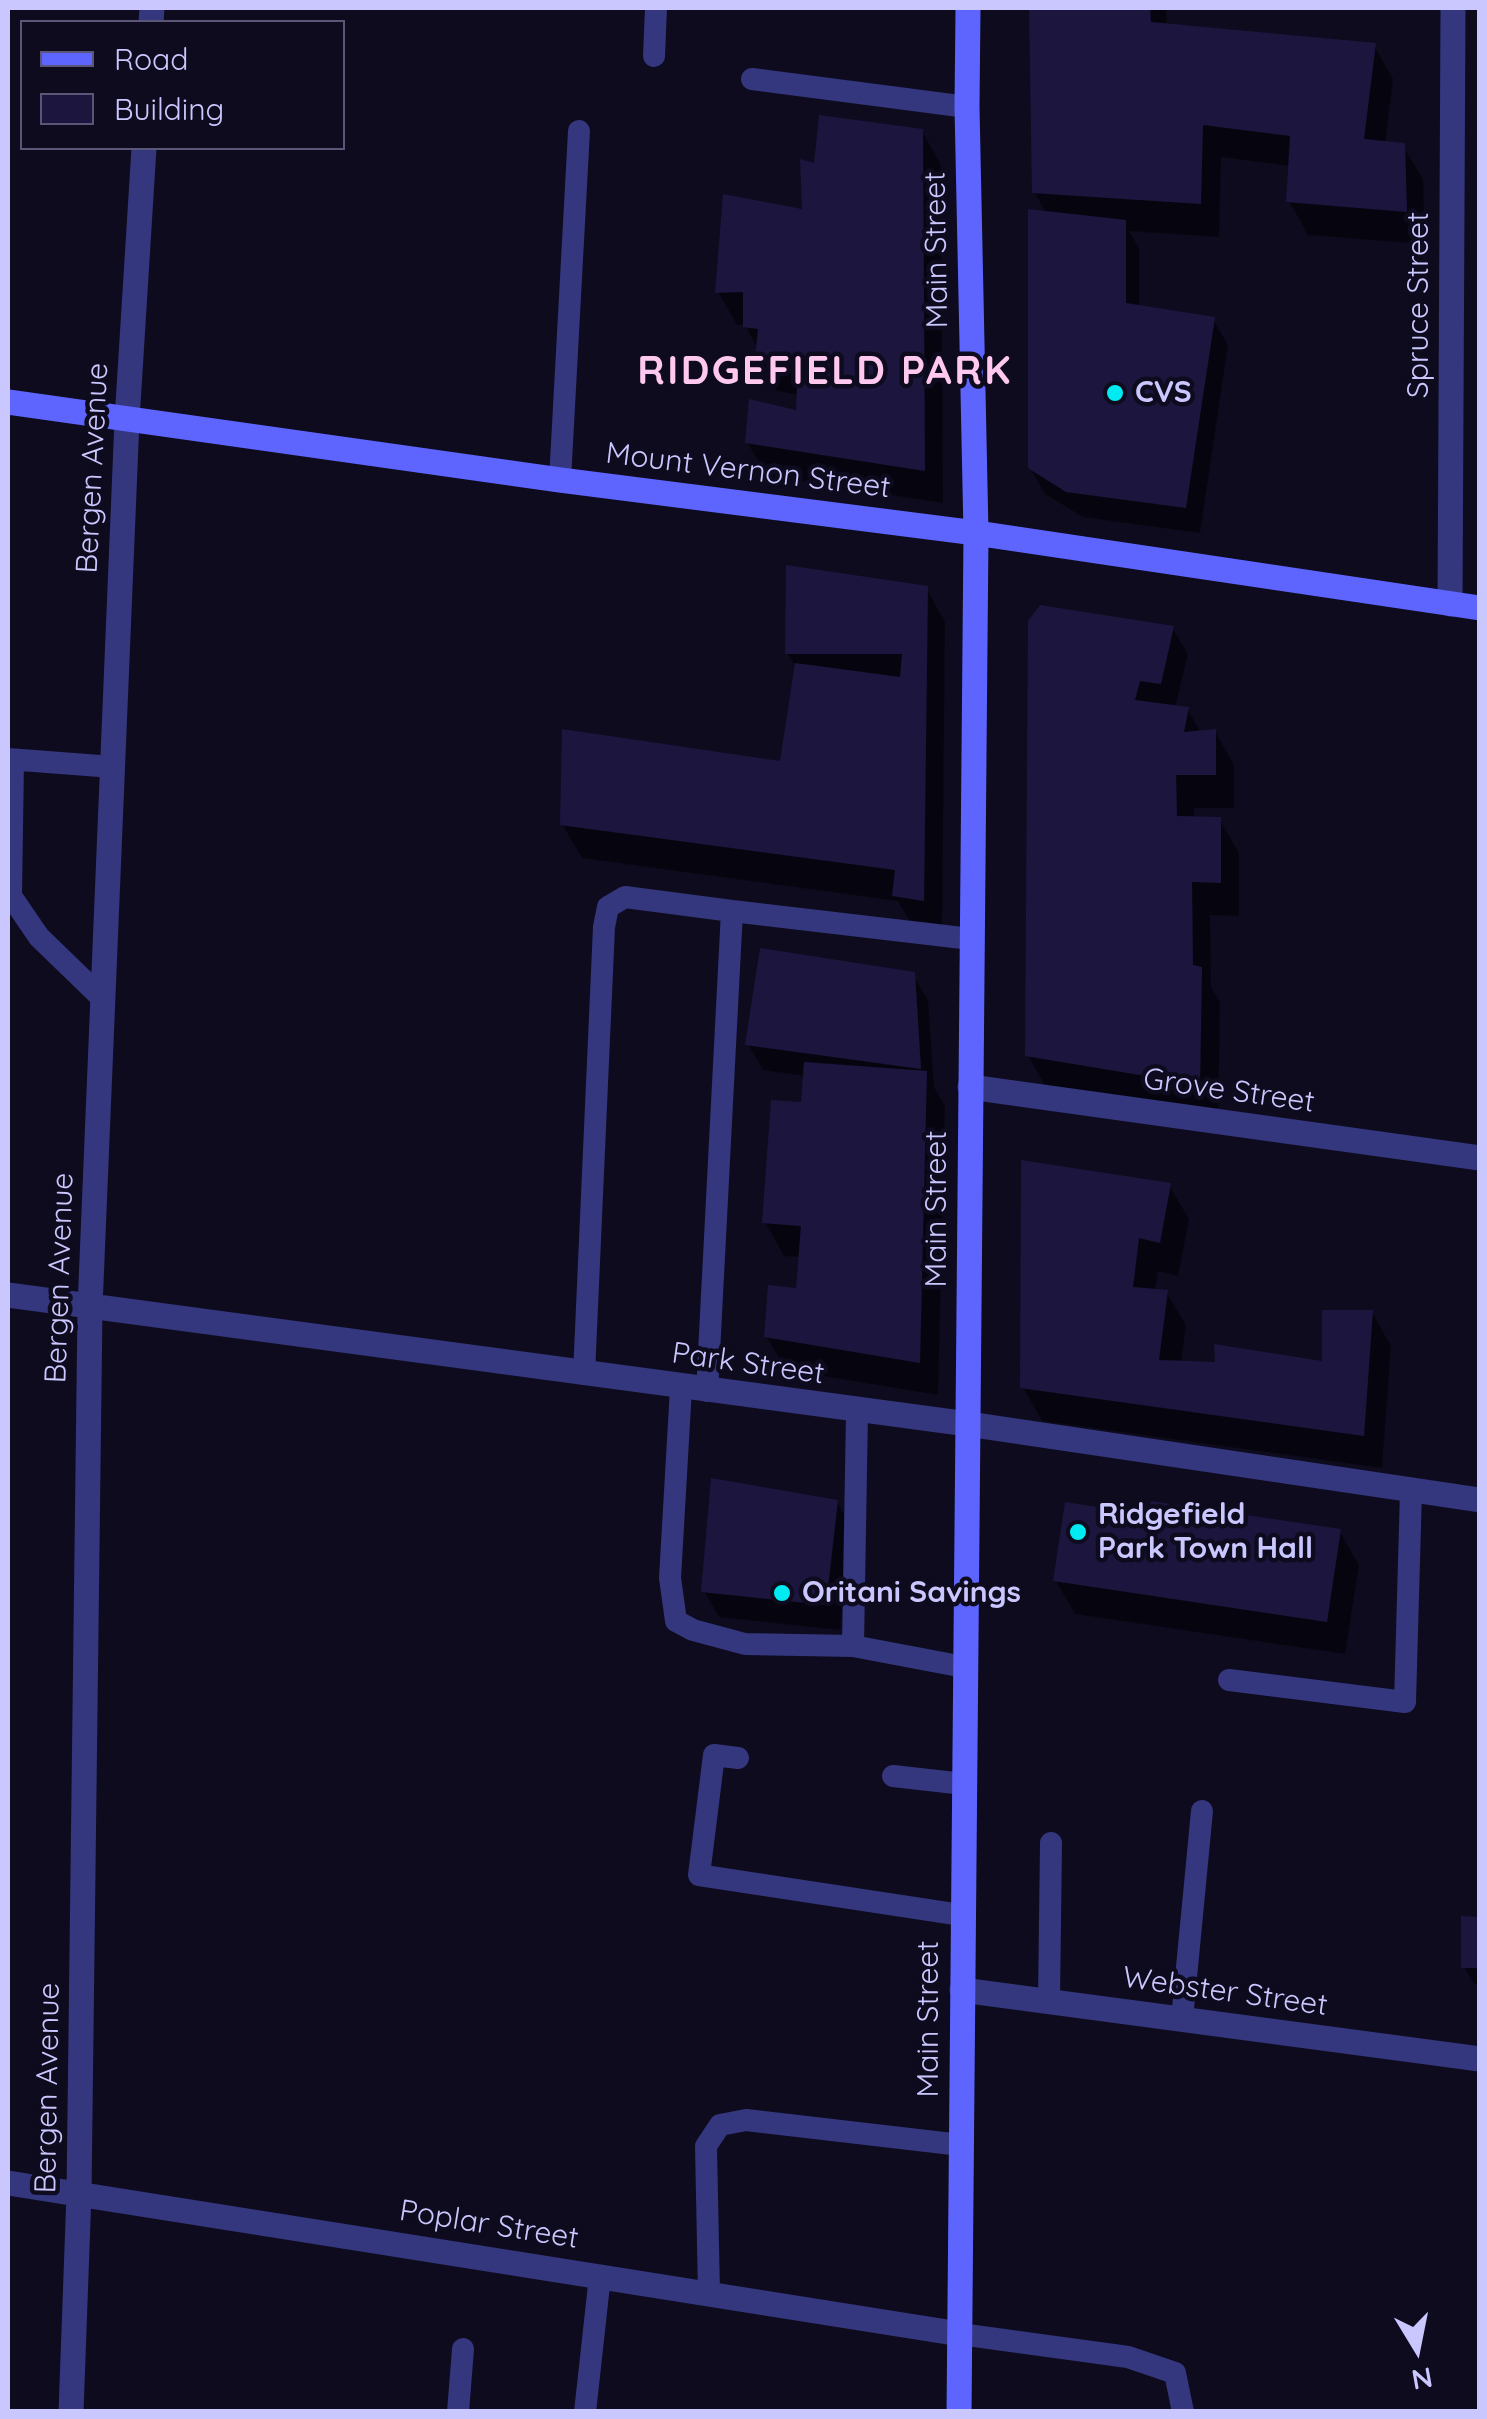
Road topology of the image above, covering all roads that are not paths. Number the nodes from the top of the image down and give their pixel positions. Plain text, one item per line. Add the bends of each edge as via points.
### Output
1 (656, 8) edge
2 (968, 8) edge
3 (1454, 8) edge
4 (654, 56) dead end
5 (752, 80) dead end
6 (967, 107) junction
7 (579, 131) dead end
8 (144, 150) edge
9 (8, 402) edge
10 (127, 420) junction
11 (560, 480) junction
12 (976, 533) junction
13 (1450, 604) junction
14 (1480, 608) edge
15 (10, 760) edge
16 (113, 767) junction
17 (732, 911) junction
18 (972, 939) junction
19 (103, 999) junction
20 (970, 1087) junction
21 (1480, 1158) edge
22 (8, 1296) edge
23 (90, 1307) junction
24 (584, 1374) junction
25 (694, 1389) junction
26 (857, 1412) junction
27 (968, 1424) junction
28 (1411, 1490) junction
29 (1480, 1500) edge
30 (852, 1646) junction
31 (964, 1667) junction
32 (1229, 1680) dead end
33 (738, 1758) dead end
34 (893, 1776) dead end
35 (964, 1784) junction
36 (1202, 1811) dead end
37 (1051, 1844) dead end
38 (962, 1915) junction
39 (962, 1990) junction
40 (1049, 2000) junction
41 (1182, 2018) junction
42 (1480, 2059) edge
43 (961, 2145) junction
44 (8, 2183) edge
45 (80, 2193) junction
46 (600, 2276) junction
47 (709, 2294) junction
48 (960, 2334) junction
49 (463, 2349) dead end
50 (71, 2412) edge
51 (458, 2412) edge
52 (585, 2412) edge
53 (959, 2412) edge
54 (1183, 2412) edge

1 - 4 lane
2 - 6 street, Main Street
3 - 13 street, Spruce Street
5 - 6 lane
6 - 12 street, Main Street
7 - 11 lane
8 - 10 street, Bergen Avenue
9 - 10 street, Mount Vernon Street
10 - 11 street, Mount Vernon Street
10 - 16 street, Bergen Avenue
11 - 12 street, Mount Vernon Street
12 - 13 street, Mount Vernon Street
12 - 18 street, Main Street
13 - 14 street, Mount Vernon Street
15 - 16 lane
15 - 19 lane via 12,896 39,937
16 - 19 street, Bergen Avenue
17 - 18 lane
17 - 24 lane via 625,897 608,907
17 - 25 lane
18 - 20 street, Main Street
19 - 23 street, Bergen Avenue
20 - 21 street, Grove Street
20 - 27 street, Main Street
22 - 23 street, Park Street
23 - 24 street, Park Street
23 - 45 street, Bergen Avenue
24 - 25 street, Park Street
25 - 26 street, Park Street
25 - 30 lane via 670,1578 676,1621 744,1644
26 - 27 street, Park Street
26 - 30 lane
27 - 28 street, Park Street
27 - 31 street, Main Street
28 - 29 street, Park Street
28 - 32 lane via 1405,1702
30 - 31 lane
31 - 35 street, Main Street
33 - 38 lane via 714,1754 699,1875
34 - 35 lane
35 - 38 street, Main Street
36 - 41 lane
37 - 40 lane
38 - 39 street, Main Street
39 - 40 street, Webster Street
39 - 43 street, Main Street
40 - 41 street, Webster Street
41 - 42 street, Webster Street
43 - 47 lane via 746,2120 720,2125 706,2146
43 - 48 street, Main Street
44 - 45 street, Poplar Street
45 - 46 street, Poplar Street
45 - 50 street, Bergen Avenue
46 - 47 street, Poplar Street
46 - 52 lane
47 - 48 street, Poplar Street
48 - 53 street, Main Street
48 - 54 lane via 1128,2356 1175,2372
49 - 51 lane

